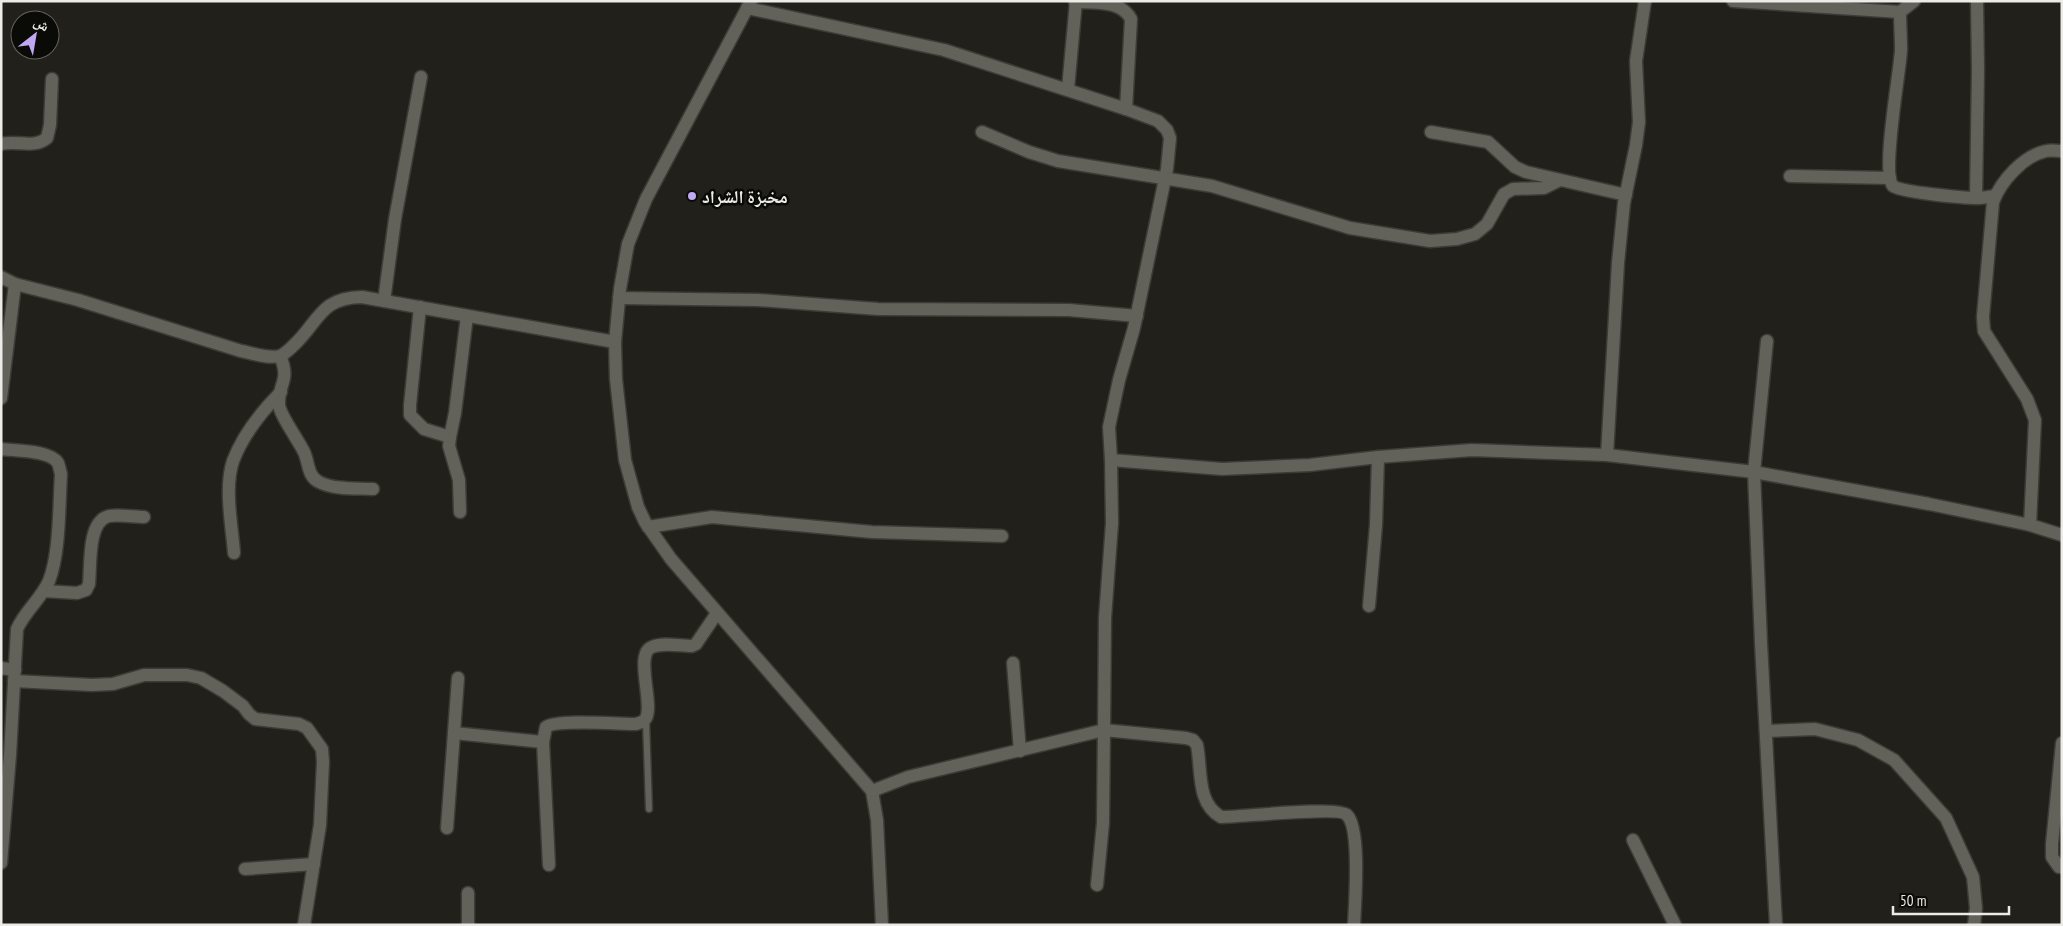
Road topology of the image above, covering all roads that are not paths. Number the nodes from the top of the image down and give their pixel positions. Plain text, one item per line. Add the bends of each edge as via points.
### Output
1 (1645, 1) edge
2 (1734, 1) edge
3 (1914, 1) edge
4 (1977, 1) edge
5 (1076, 2) edge
6 (1793, 3) edge
7 (749, 4) edge
8 (1900, 12) junction
9 (421, 77) dead end
10 (52, 79) dead end
11 (1068, 89) junction
12 (1126, 109) junction
13 (982, 132) dead end
14 (1432, 132) dead end
15 (1, 144) edge
16 (2062, 151) edge
17 (1790, 176) dead end
18 (1890, 178) junction
19 (1165, 180) junction
20 (1560, 180) junction
21 (1626, 195) junction
22 (1995, 196) junction
23 (1976, 198) junction
24 (1, 277) edge
25 (14, 284) junction
26 (619, 298) junction
27 (384, 302) junction
28 (420, 308) junction
29 (467, 316) junction
30 (1137, 316) junction
31 (1767, 341) dead end
32 (615, 342) junction
33 (280, 356) junction
34 (281, 392) junction
35 (1, 398) edge
36 (450, 437) junction
37 (1, 449) edge
38 (1606, 455) junction
39 (1378, 456) junction
40 (1110, 460) junction
41 (1754, 472) junction
42 (372, 489) dead end
43 (460, 512) dead end
44 (144, 517) dead end
45 (2030, 526) junction
46 (648, 527) junction
47 (2062, 535) edge
48 (1002, 536) dead end
49 (234, 553) dead end
50 (44, 591) junction
51 (1369, 606) dead end
52 (713, 618) junction
53 (1013, 663) dead end
54 (1, 668) edge
55 (14, 676) junction
56 (458, 678) dead end
57 (646, 718) junction
58 (1104, 730) junction
59 (1766, 731) junction
60 (454, 733) junction
61 (543, 742) junction
62 (2062, 743) edge
63 (1020, 750) junction
64 (872, 791) junction
65 (648, 809) dead end
66 (448, 828) dead end
67 (1633, 840) dead end
68 (1, 863) edge
69 (314, 864) junction
70 (549, 865) dead end
71 (2062, 867) edge
72 (245, 869) dead end
73 (1097, 885) dead end
74 (468, 893) dead end
75 (304, 925) edge
76 (468, 925) edge
77 (882, 925) edge
78 (1354, 925) edge
79 (1675, 925) edge
80 (1776, 925) edge
81 (1974, 925) edge

1 - 21 street via 1636,61 1639,122
2 - 6 street
3 - 8 street
4 - 23 street
5 - 11 street
5 - 12 street via 1118,4 1127,10 1130,19
6 - 8 street
7 - 11 street via 944,50
7 - 26 street via 646,199 628,244
8 - 18 street via 1901,50 1890,141
9 - 27 street via 395,218
10 - 15 street via 47,138 36,144
11 - 12 street
12 - 19 street via 1158,121 1167,130 1170,138
13 - 19 street via 1058,161
14 - 20 street via 1488,142 1514,167
16 - 22 street via 2045,151 2031,157 2016,169
17 - 18 street
18 - 23 street via 1899,190
19 - 20 street via 1212,186 1350,228 1430,241 1475,234 1487,224 1504,194 1513,189 1544,188
19 - 30 street
20 - 21 street
21 - 38 street via 1618,263
22 - 23 street
22 - 45 street via 1984,331 2026,399 2035,420
24 - 25 street
25 - 33 street via 78,300 241,351
25 - 35 street
26 - 30 street via 758,300 878,309 1069,310
26 - 32 street
27 - 28 street
27 - 33 street via 362,297 346,298 333,304 321,312 291,349
28 - 29 street
28 - 36 street via 410,415 424,429
29 - 32 street
29 - 36 street via 456,413
30 - 40 street via 1110,428
31 - 41 street
32 - 46 street via 616,395 626,460 638,508
33 - 34 street via 285,368
34 - 42 street via 278,405 305,454 310,474 318,482
34 - 49 street via 262,410 233,462 229,498
36 - 43 street via 450,451 459,480
37 - 50 street via 43,454 58,463 61,474 56,543 50,579
38 - 39 street via 1472,450
38 - 41 street
39 - 40 street via 1310,465 1222,469
39 - 51 street
40 - 58 street via 1112,523 1105,618
41 - 45 street
41 - 59 street
44 - 50 street via 109,516 98,522 92,535 86,590 77,593
45 - 47 street
46 - 48 street via 712,517 872,532
46 - 52 street
50 - 55 street via 22,616 17,629
52 - 57 street via 696,644 649,649 644,659
52 - 64 street
53 - 63 street
54 - 55 street
55 - 68 street
55 - 69 street via 92,685 113,684 144,675 187,675 200,678 223,691 244,706 255,719 299,724 307,728 322,748 323,762 320,825
56 - 60 street
57 - 61 street via 636,724 550,724 543,733
57 - 65 lane
58 - 63 street
58 - 73 street via 1103,823
58 - 78 street via 1193,740 1199,755 1203,796 1207,806 1221,816 1344,812 1353,826 1355,840
59 - 80 street
59 - 81 street via 1815,729 1858,740 1894,760 1946,818 1973,877
60 - 61 street
60 - 66 street
61 - 70 street
62 - 71 street via 2052,857
63 - 64 street via 908,777
64 - 77 street via 876,807
67 - 79 street
69 - 72 street
69 - 75 street
74 - 76 street

